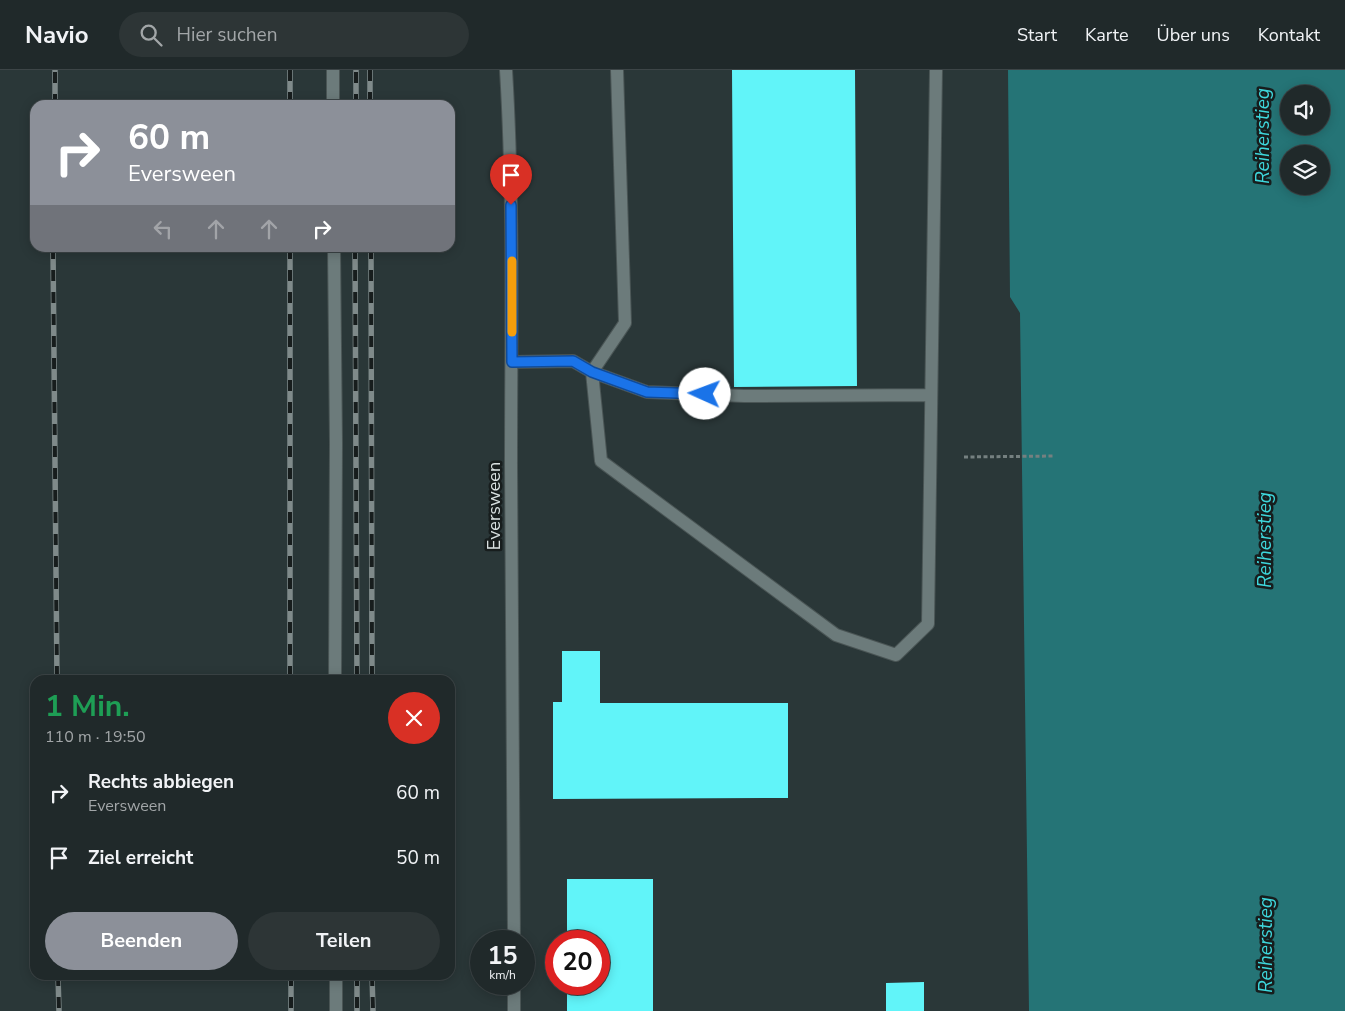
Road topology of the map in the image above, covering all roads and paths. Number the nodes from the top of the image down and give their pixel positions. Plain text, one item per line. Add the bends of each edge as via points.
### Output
1 (333, 70) edge
2 (506, 70) edge
3 (617, 70) edge
4 (936, 70) edge
5 (333, 100) edge
6 (334, 252) edge
7 (512, 362) junction
8 (592, 372) junction
9 (931, 396) junction
10 (1054, 456) dead end
11 (964, 457) dead end
12 (335, 675) edge
13 (514, 930) edge
14 (336, 980) edge
15 (514, 995) edge
16 (336, 1011) edge
17 (514, 1011) edge

1 - 5 street
2 - 7 street, Eversween via 510,126
3 - 8 street via 625,324
4 - 9 street
6 - 12 street
7 - 8 street via 573,361
7 - 13 street, Eversween
8 - 9 street via 647,392 744,396
8 - 9 street via 601,461 836,635 896,655 928,624
10 - 11 path
14 - 16 street
15 - 17 street

